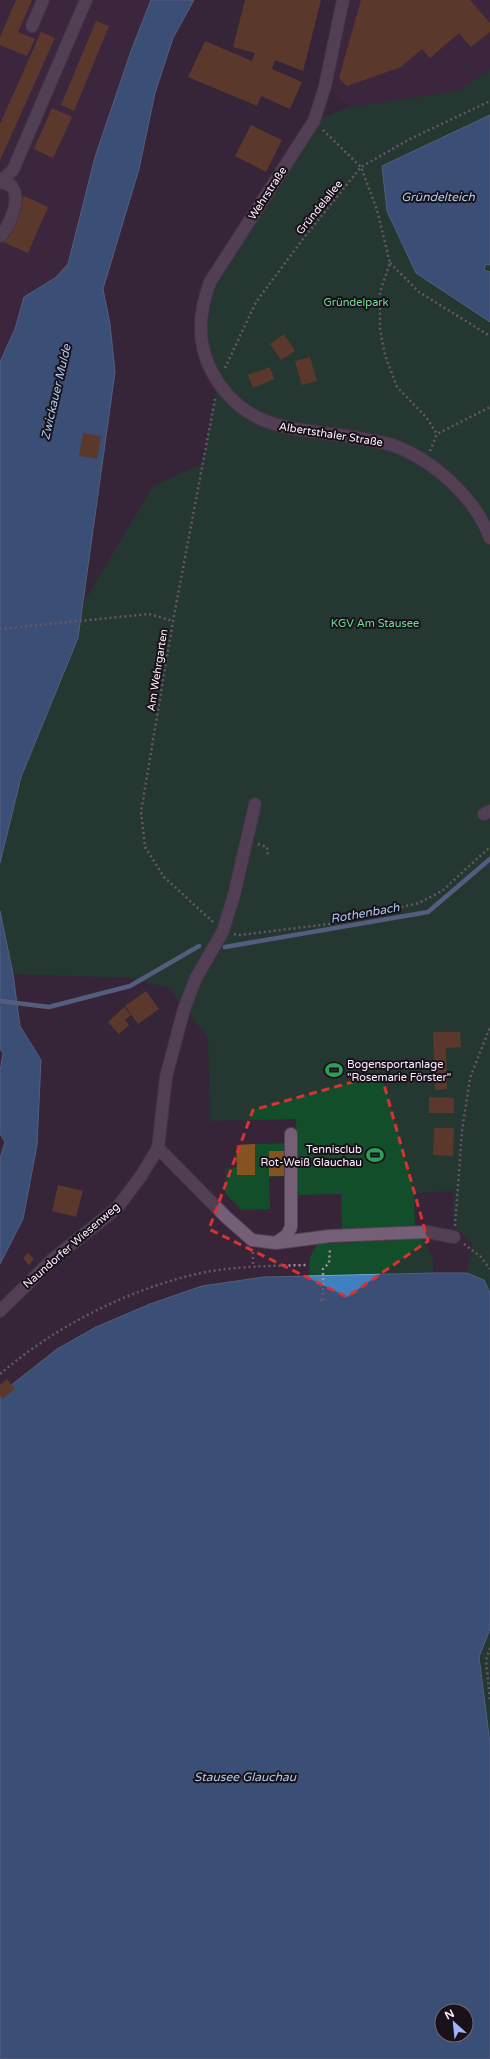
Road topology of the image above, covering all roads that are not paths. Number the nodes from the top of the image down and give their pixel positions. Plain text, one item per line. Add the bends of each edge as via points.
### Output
1 (43, 0) edge
2 (86, 0) edge
3 (343, 0) edge
4 (32, 26) dead end
5 (1, 182) edge
6 (0, 236) edge
7 (218, 382) joint
8 (490, 538) edge
9 (255, 804) dead end
10 (291, 1134) dead end
11 (158, 1148) junction
12 (454, 1237) road end
13 (276, 1243) junction
14 (0, 1311) edge

1 - 4 street
2 - 5 street via 13,170
3 - 7 street, Wehrstraße via 325,86 314,121 210,282 203,301 200,333 207,363
5 - 6 street via 11,185 16,194 15,206
7 - 8 street, Albertsthaler Straße via 229,398 243,411 274,425 391,445 426,461 468,500
9 - 11 street, Naundorfer Wiesenweg via 223,931 196,978 184,1009 166,1077
10 - 13 street via 291,1227 287,1235
11 - 13 street via 252,1240
11 - 14 street, Naundorfer Wiesenweg via 117,1208 53,1259
12 - 13 street via 427,1232 330,1236

